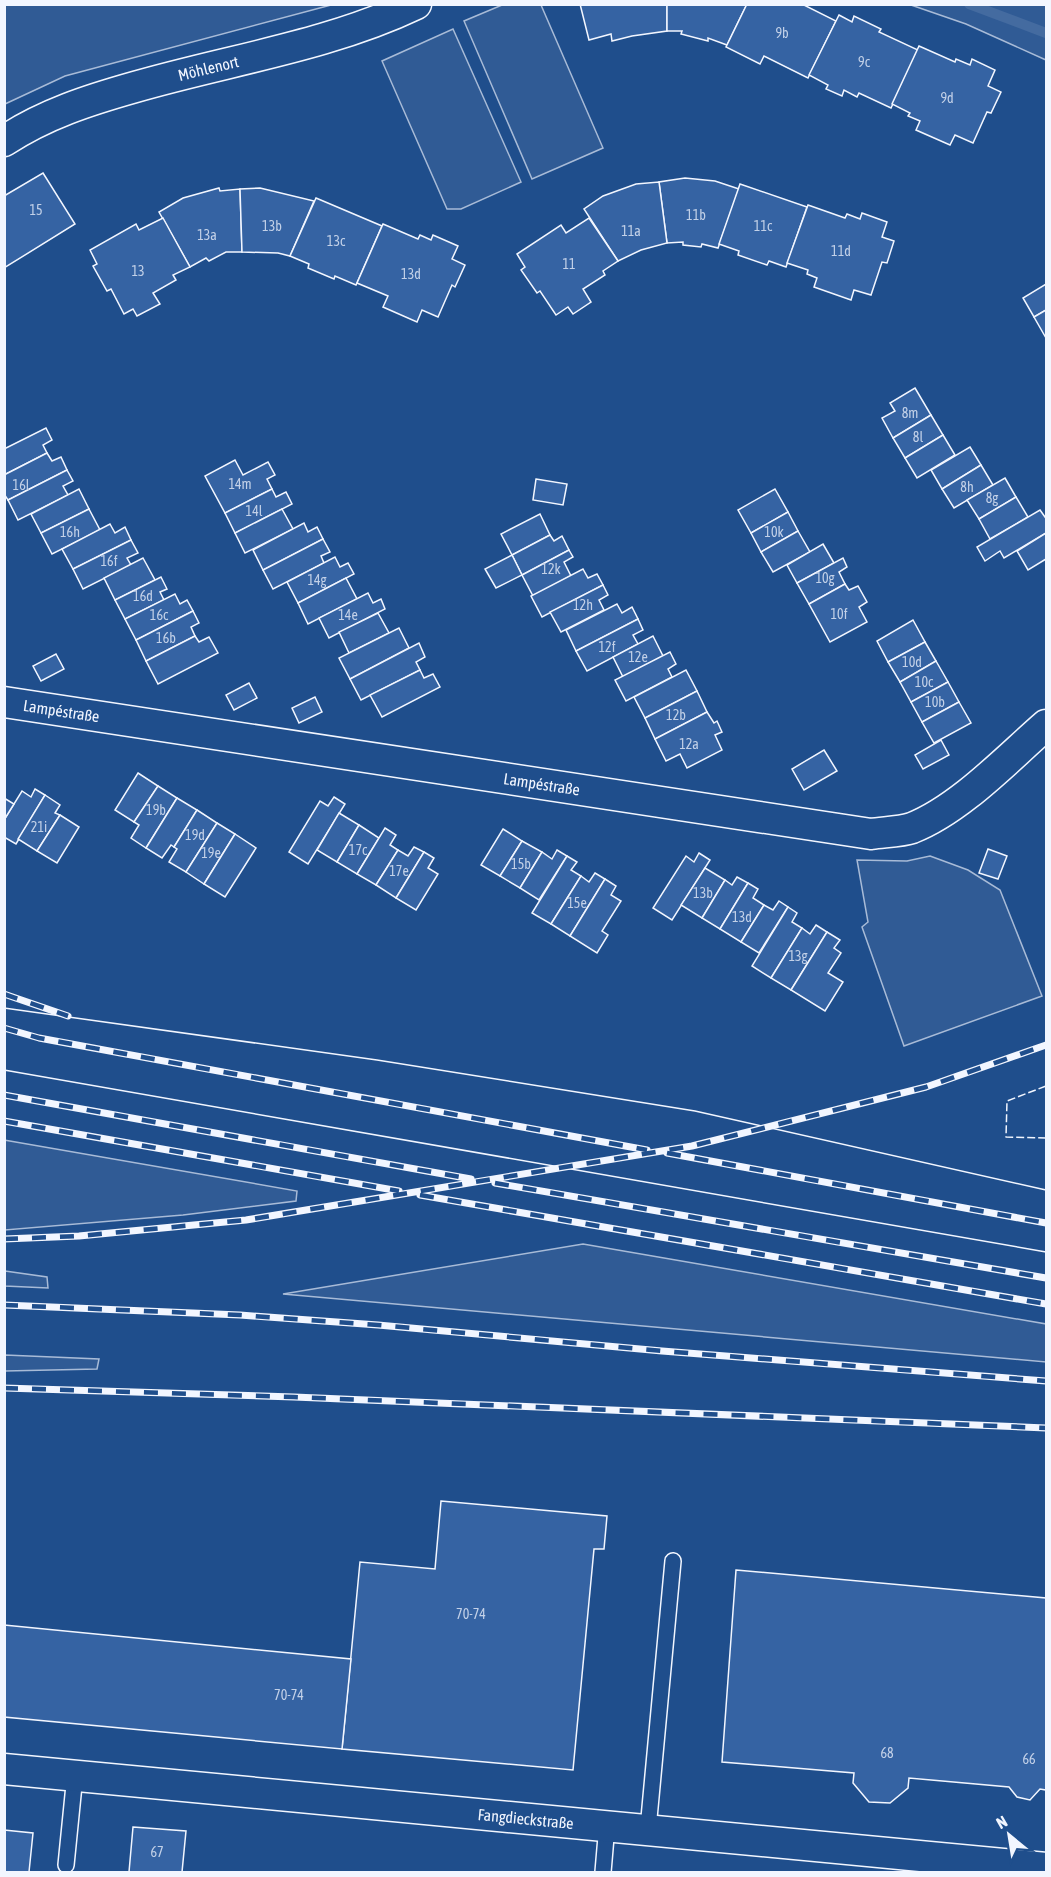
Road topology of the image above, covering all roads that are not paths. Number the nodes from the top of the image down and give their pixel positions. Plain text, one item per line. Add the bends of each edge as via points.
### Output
1 (416, 4) edge
2 (4, 141) edge
3 (4, 702) edge
4 (1047, 725) edge
5 (673, 1561) dead end
6 (4, 1769) edge
7 (75, 1775) junction
8 (607, 1826) junction
9 (648, 1829) junction
10 (66, 1865) dead end
11 (1047, 1868) edge
12 (603, 1872) edge

1 - 2 street, Möhlenort via 311,41 85,101
3 - 4 street, Lampéstraße via 871,834 910,829 940,814
5 - 9 lane
6 - 7 street, Fangdieckstraße
7 - 8 street, Fangdieckstraße
7 - 10 lane
8 - 9 street, Fangdieckstraße
8 - 12 lane
9 - 11 street, Fangdieckstraße

